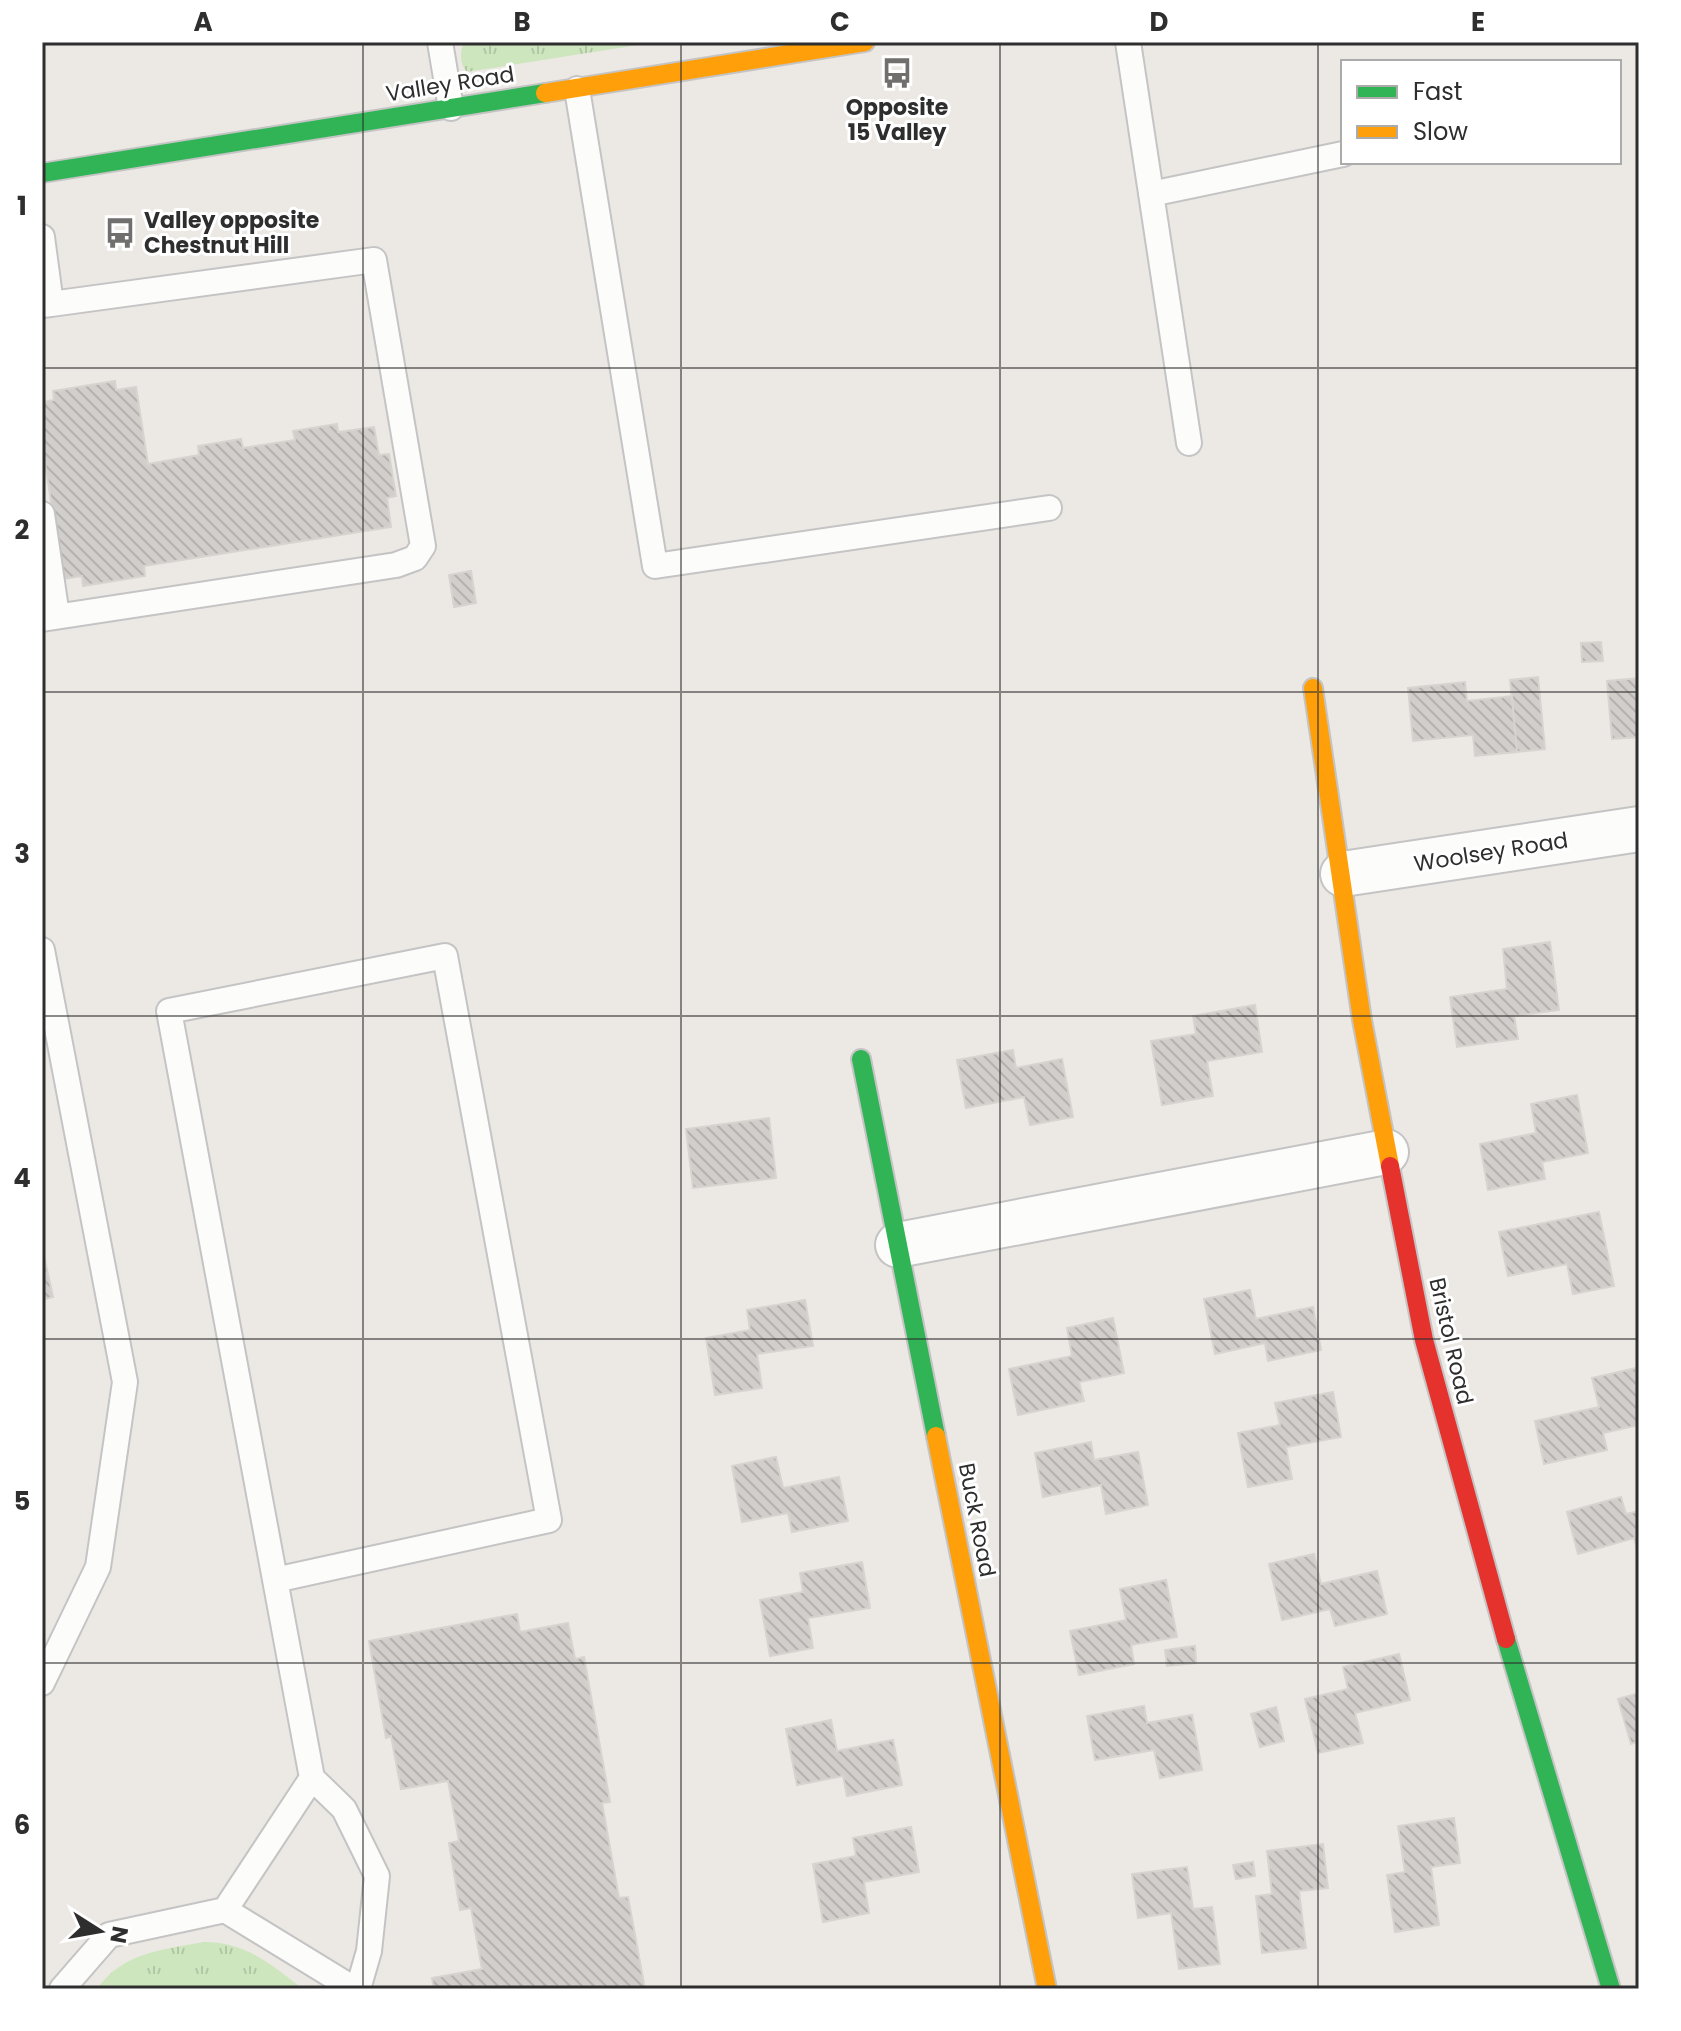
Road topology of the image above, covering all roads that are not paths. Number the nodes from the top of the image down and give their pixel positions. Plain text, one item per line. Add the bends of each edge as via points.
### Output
1 (440, 42) edge
2 (865, 42) edge
3 (1128, 42) edge
4 (828, 45) edge
5 (577, 89) junction
6 (451, 108) junction
7 (1341, 154) edge
8 (42, 173) edge
9 (1151, 194) junction
10 (42, 237) edge
11 (47, 304) edge
12 (1189, 443) dead end
13 (1049, 508) dead end
14 (42, 514) edge
15 (49, 617) edge
16 (1313, 688) dead end
17 (1639, 829) edge
18 (1343, 874) junction
19 (42, 950) edge
20 (861, 1059) dead end
21 (1386, 1152) junction
22 (898, 1245) junction
23 (275, 1580) junction
24 (42, 1683) edge
25 (312, 1778) junction
26 (225, 1910) junction
27 (62, 1989) edge
28 (356, 1989) edge
29 (1047, 1989) edge
30 (1611, 1989) edge

1 - 6 lane
2 - 4 street, Valley Road
3 - 9 lane
4 - 5 street, Valley Road
5 - 6 street, Valley Road
5 - 13 lane via 655,566
6 - 8 street, Valley Road
7 - 9 lane
9 - 12 lane
10 - 11 lane
11 - 15 lane via 374,260 423,546 415,558 396,565
14 - 15 lane
16 - 18 street, Bristol Road
17 - 18 street, Woolsey Road
18 - 21 street, Bristol Road
19 - 24 lane via 125,1382 98,1567
20 - 22 street, Buck Road
21 - 22 street
21 - 30 street, Bristol Road via 1424,1340 1468,1505
22 - 29 street, Buck Road
23 - 23 lane via 169,1011 445,956 549,1520
23 - 25 lane
25 - 26 lane
25 - 28 lane via 344,1809 377,1876 369,1951
26 - 27 lane via 109,1935
26 - 28 lane

